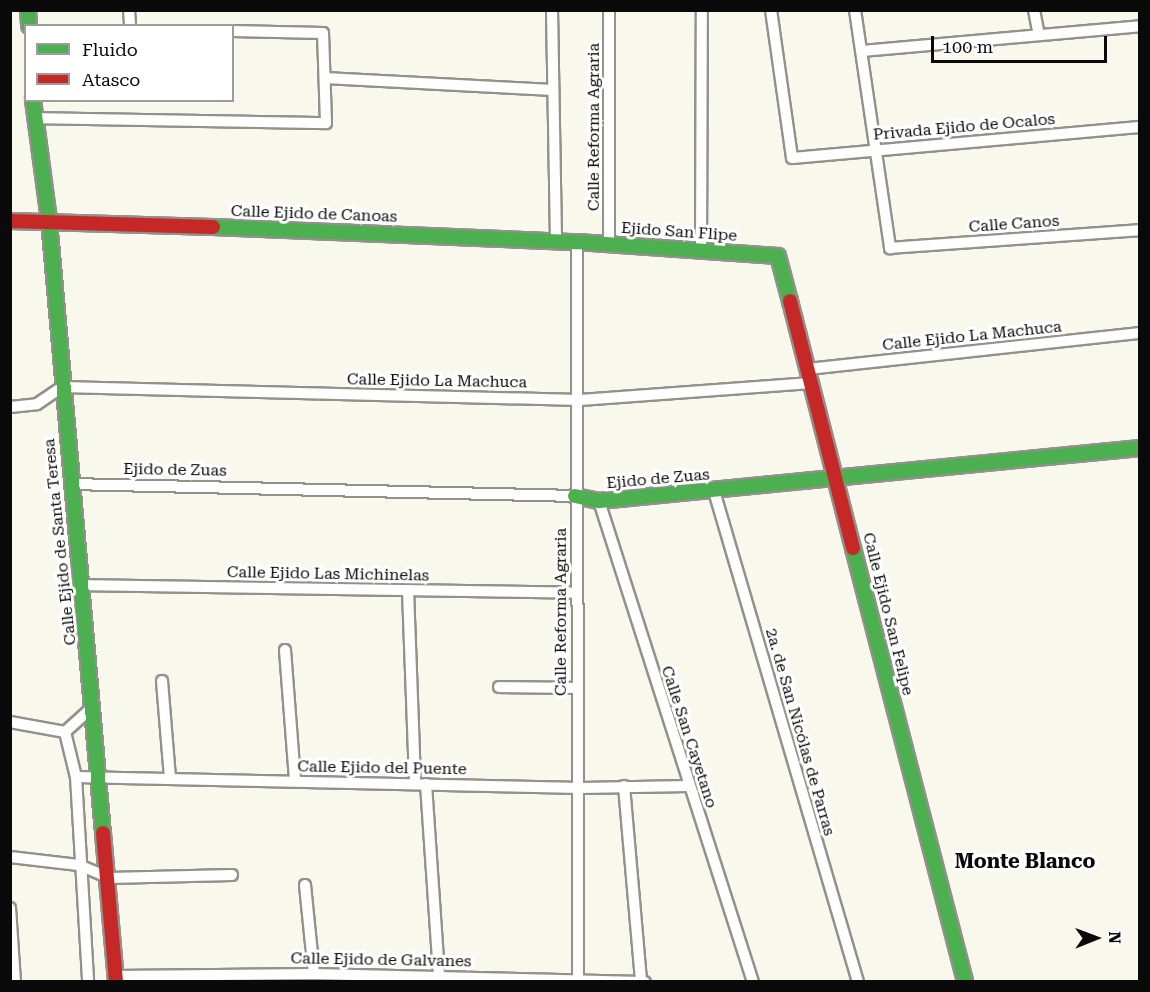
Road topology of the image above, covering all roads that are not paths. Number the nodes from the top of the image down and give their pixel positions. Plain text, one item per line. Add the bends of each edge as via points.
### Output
1 (552, 10) edge
2 (609, 10) edge
3 (702, 10) edge
4 (771, 10) edge
5 (855, 10) edge
6 (1034, 10) edge
7 (1140, 26) edge
8 (234, 32) edge
9 (1040, 35) junction
10 (862, 51) junction
11 (325, 78) junction
12 (553, 90) junction
13 (33, 102) edge
14 (34, 118) junction
15 (1140, 128) edge
16 (877, 149) junction
17 (49, 220) junction
18 (10, 221) edge
19 (1140, 230) edge
20 (556, 241) junction
21 (578, 242) junction
22 (609, 244) junction
23 (701, 250) junction
24 (778, 256) joint
25 (1140, 333) edge
26 (808, 369) junction
27 (812, 383) junction
28 (62, 387) junction
29 (580, 400) junction
30 (10, 406) edge
31 (1140, 448) edge
32 (837, 480) junction
33 (71, 484) junction
34 (714, 491) junction
35 (575, 496) junction
36 (599, 501) junction
37 (80, 585) junction
38 (408, 590) junction
39 (575, 593) junction
40 (285, 650) dead end
41 (162, 681) dead end
42 (499, 687) dead end
43 (576, 688) junction
44 (93, 707) junction
45 (10, 722) edge
46 (65, 732) junction
47 (76, 777) junction
48 (170, 778) junction
49 (99, 779) junction
50 (295, 781) junction
51 (420, 783) junction
52 (624, 786) junction
53 (688, 786) junction
54 (581, 788) junction
55 (10, 857) edge
56 (79, 865) junction
57 (232, 875) dead end
58 (109, 878) junction
59 (305, 885) dead end
60 (10, 908) edge
61 (314, 974) junction
62 (439, 976) junction
63 (116, 978) edge
64 (482, 979) edge
65 (578, 979) edge
66 (15, 981) edge
67 (88, 981) edge
68 (642, 981) edge
69 (753, 981) edge
70 (858, 981) edge
71 (965, 981) edge

1 - 12 street
2 - 22 street, Calle Reforma Agraria
3 - 23 street
4 - 16 street, Privada Ejido de Ocalos via 792,158
5 - 10 street
6 - 9 street
7 - 9 street
8 - 11 street via 323,33
9 - 10 street
10 - 16 street
11 - 12 street
11 - 14 street via 326,123
12 - 20 street
13 - 14 street, Calle Ejido de Santa Teresa
14 - 17 street, Calle Ejido de Santa Teresa
15 - 16 street, Privada Ejido de Ocalos
16 - 19 street, Calle Canos via 890,248
17 - 18 street, Calle Ejido de Canoas
17 - 20 street, Calle Ejido de Canoas
17 - 28 street, Calle Ejido de Santa Teresa
20 - 21 street, Calle Ejido de Canoas
21 - 22 street, Ejido San Flipe
21 - 29 street, Calle Reforma Agraria
22 - 23 street, Ejido San Flipe
23 - 24 street, Ejido San Flipe
24 - 26 street, Calle Ejido San Felipe
25 - 26 street, Calle Ejido La Machuca
26 - 27 street, Calle Ejido San Felipe
27 - 29 street, Calle Ejido La Machuca
27 - 32 street, Calle Ejido San Felipe
28 - 29 street, Calle Ejido La Machuca
28 - 30 street via 37,404
28 - 33 street, Calle Ejido de Santa Teresa
29 - 35 street, Calle Reforma Agraria
31 - 32 street, Ejido de Zuas
32 - 34 street, Ejido de Zuas
32 - 71 street, Calle Ejido San Felipe
33 - 35 street, Ejido de Zuas
33 - 37 street, Calle Ejido de Santa Teresa
34 - 36 street, Ejido de Zuas
34 - 70 street, 2a. de San Nicólas de Parras
35 - 36 street, Ejido de Zuas
35 - 39 street, Calle Reforma Agraria
36 - 53 street, Calle San Cayetano
37 - 38 street, Calle Ejido Las Michinelas
37 - 44 street, Calle Ejido de Santa Teresa
38 - 39 street, Calle Ejido Las Michinelas
38 - 51 street
39 - 43 street, Calle Reforma Agraria
40 - 50 street
41 - 48 street
42 - 43 street
43 - 54 street, Calle Reforma Agraria
44 - 46 street
44 - 49 street, Calle Ejido de Santa Teresa
45 - 46 street
46 - 47 street
47 - 49 street, Calle Ejido del Puente
47 - 56 street
48 - 49 street, Calle Ejido del Puente
48 - 50 street, Calle Ejido del Puente
49 - 58 street, Calle Ejido de Santa Teresa
50 - 51 street, Calle Ejido del Puente
51 - 54 street, Calle Ejido del Puente
51 - 62 street
52 - 53 street, Calle Ejido del Puente
52 - 54 street, Calle Ejido del Puente
52 - 68 street
53 - 69 street, Calle San Cayetano
54 - 65 street, Calle Reforma Agraria
55 - 56 street
56 - 58 street
56 - 67 street
57 - 58 street
58 - 63 street, Calle Ejido de Santa Teresa
59 - 61 street
60 - 66 street
61 - 62 street, Calle Ejido de Galvanes
61 - 63 street, Calle Ejido de Galvanes
62 - 64 street, Calle Ejido de Galvanes
64 - 65 street, Calle Ejido de Galvanes
65 - 68 street, Calle Ejido de Galvanes

